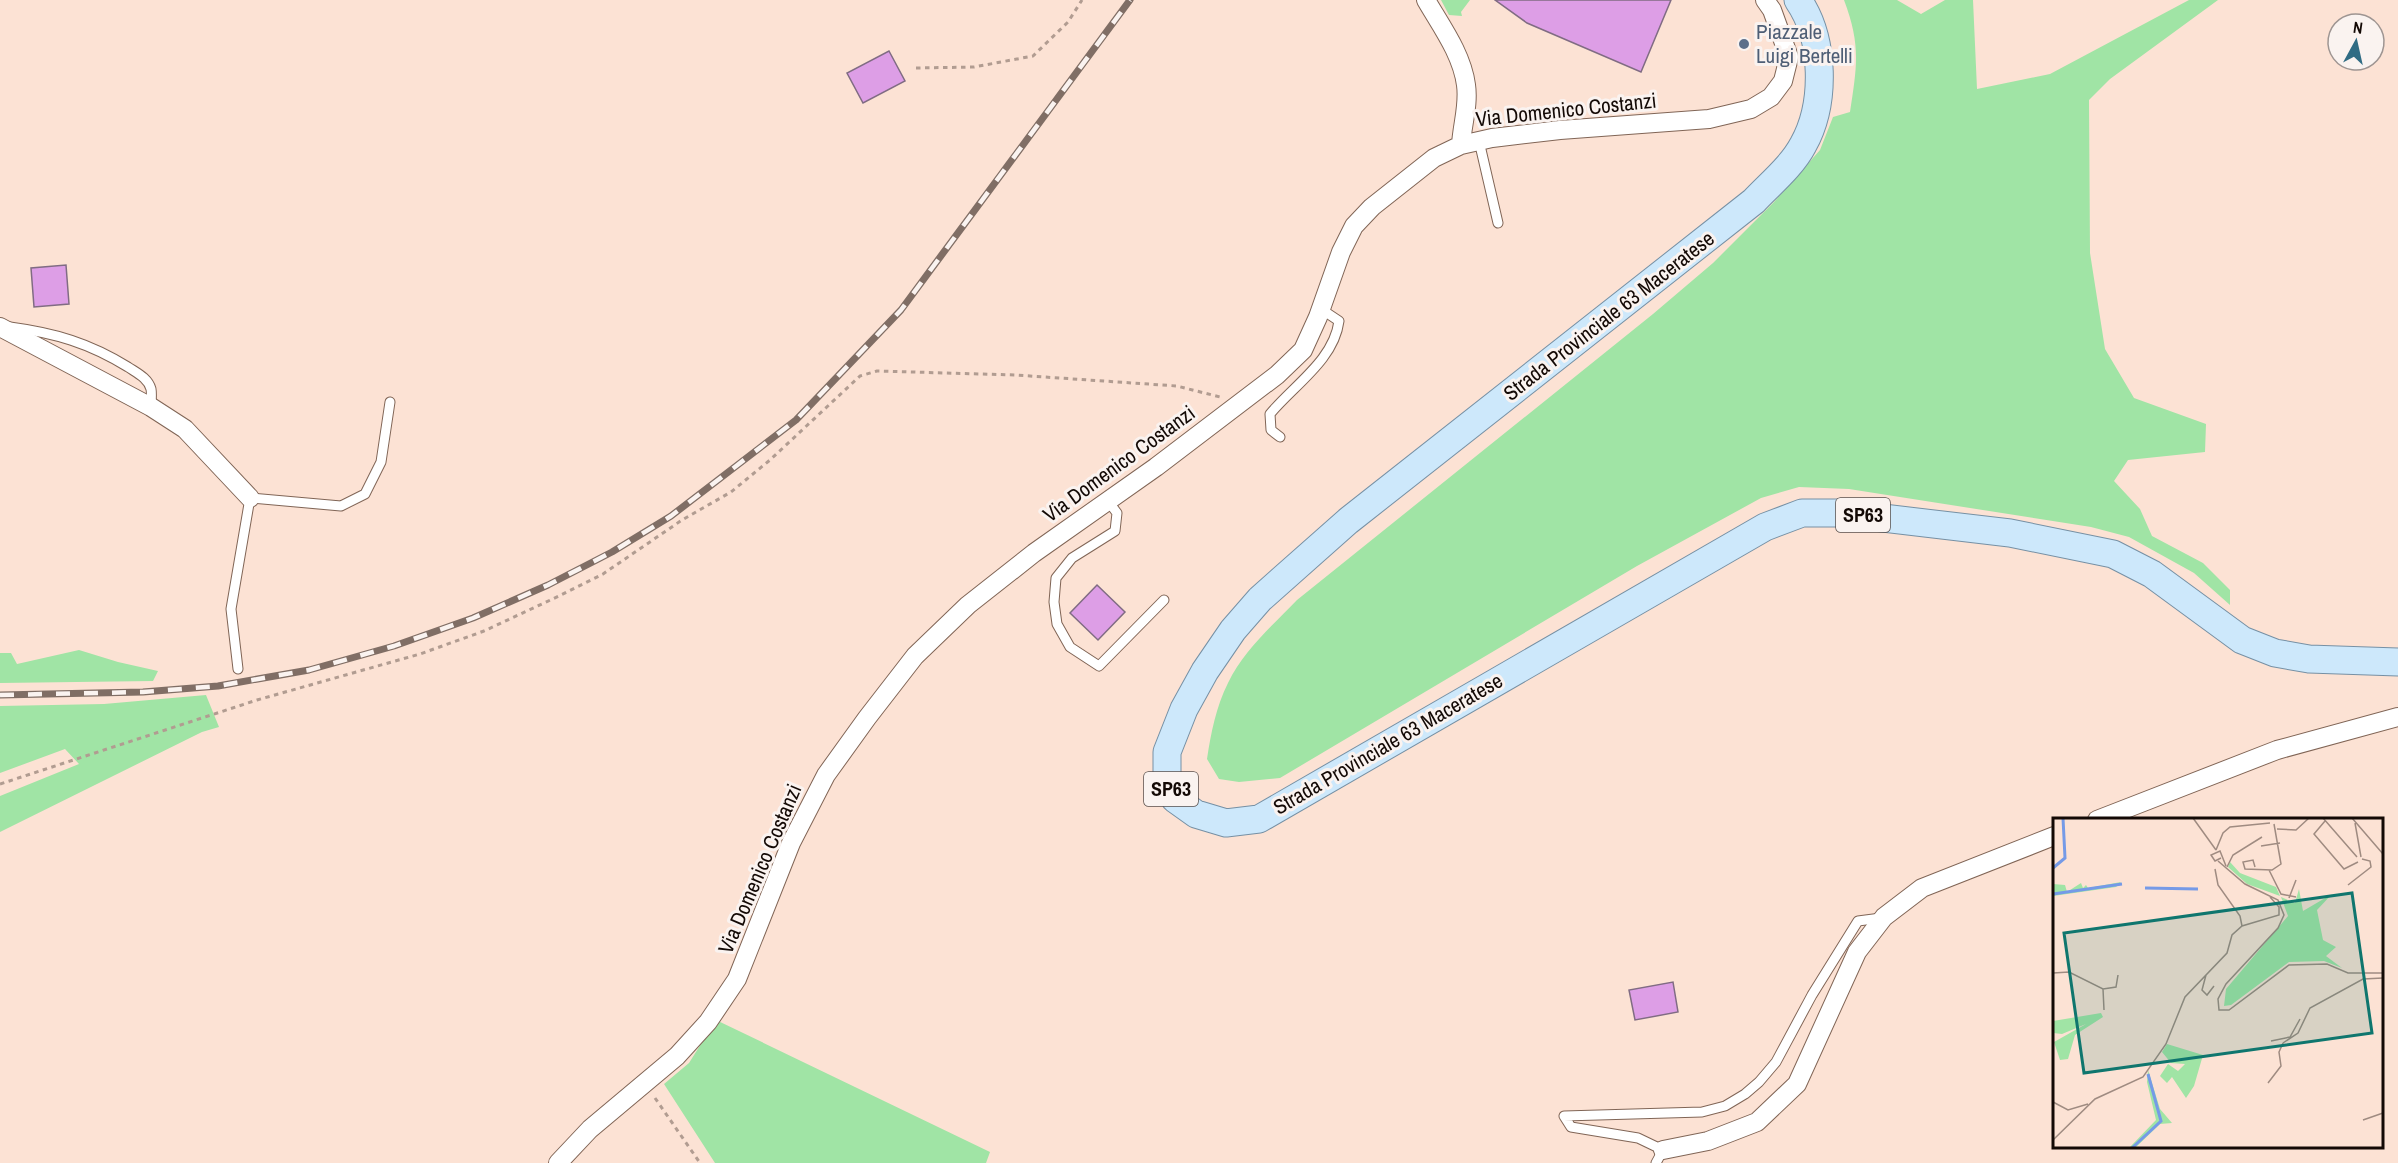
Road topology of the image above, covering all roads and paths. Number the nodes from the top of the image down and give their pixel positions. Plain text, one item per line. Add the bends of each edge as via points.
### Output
1 (1082, 0) edge
2 (1426, 0) edge
3 (1765, 0) edge
4 (1798, 0) edge
5 (916, 68) dead end
6 (1479, 141) junction
7 (1461, 145) junction
8 (1498, 224) dead end
9 (1321, 309) junction
10 (0, 326) edge
11 (390, 402) dead end
12 (1242, 402) junction
13 (151, 407) junction
14 (1280, 437) dead end
15 (250, 498) junction
16 (1108, 501) junction
17 (1164, 600) dead end
18 (2398, 662) edge
19 (238, 669) dead end
20 (2398, 717) edge
21 (0, 784) edge
22 (2100, 818) edge
23 (2053, 837) edge
24 (1884, 917) junction
25 (645, 1084) junction
26 (1660, 1156) edge
27 (558, 1163) edge
28 (700, 1163) edge

1 - 5 path via 1068,22 1033,56 974,67
2 - 7 street via 1448,37 1466,84
3 - 6 street, Via Domenico Costanzi via 1788,57 1783,81 1771,98 1751,109 1709,119 1560,130
4 - 18 main road, Strada Provinciale 63 Maceratese / SP63 via 1812,27 1819,75 1812,124 1802,147 1754,201 1348,521 1260,599 1204,671 1184,709 1167,752 1167,780 1175,799 1196,814 1226,823 1259,819 1765,526 1802,513 1841,513 2010,533 2113,554 2152,574 2242,640 2275,653 2309,659
6 - 7 street, Via Domenico Costanzi
6 - 8 lane
7 - 9 street, Via Domenico Costanzi via 1434,158 1354,226
9 - 12 street, Via Domenico Costanzi via 1303,350
9 - 14 lane via 1339,321 1337,337 1327,354 1270,414 1270,430
10 - 13 street
10 - 13 lane via 84,343 118,361 144,377 151,388
11 - 15 lane via 381,462 365,494 341,506
12 - 16 street, Via Domenico Costanzi
12 - 21 path via 1177,386 1015,375 877,371 860,376 731,492 603,574 549,601 484,631 420,654 257,700
13 - 15 street via 185,429
15 - 19 lane via 231,609
16 - 17 lane via 1117,513 1115,531 1072,558 1056,578 1057,624 1070,647 1098,666
16 - 25 street, Via Domenico Costanzi via 968,605 915,656 826,775 791,843 737,979 708,1022 678,1056
20 - 22 street via 2277,750
23 - 24 street via 1922,888
24 - 26 street via 1857,952 1797,1084 1757,1122
24 - 26 lane via 1858,921 1776,1062 1745,1094 1725,1106 1702,1112 1564,1116 1571,1126 1638,1138
25 - 27 street, Via Domenico Costanzi via 590,1129
25 - 28 path

